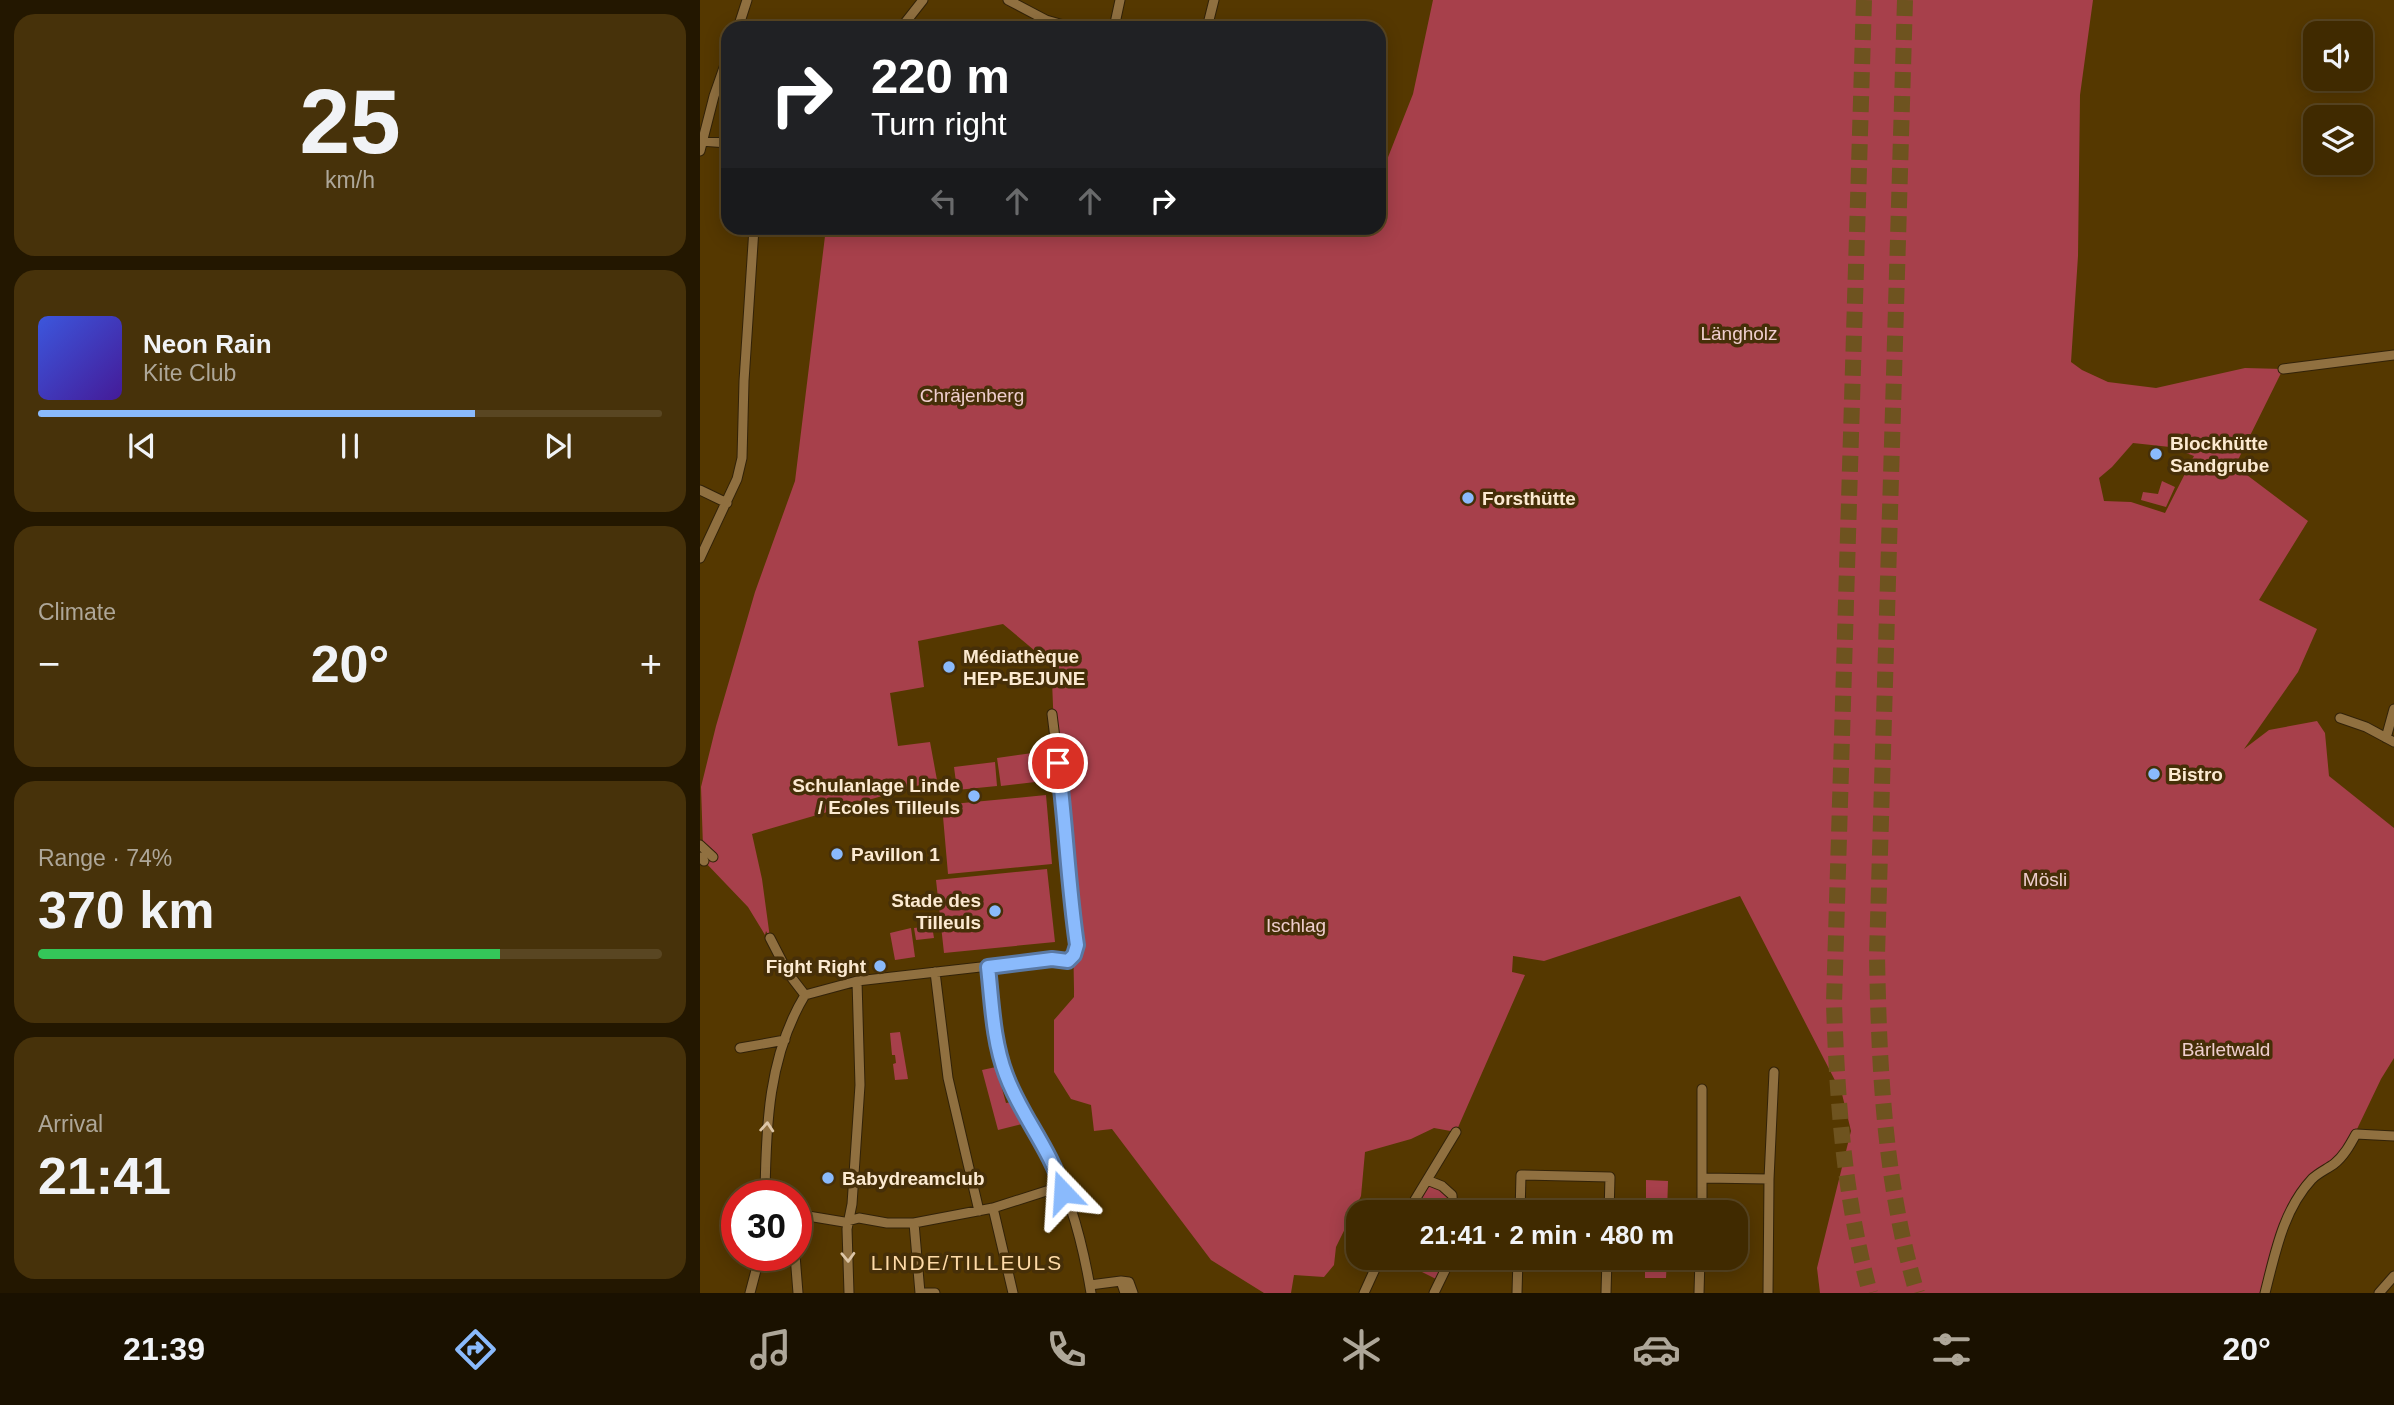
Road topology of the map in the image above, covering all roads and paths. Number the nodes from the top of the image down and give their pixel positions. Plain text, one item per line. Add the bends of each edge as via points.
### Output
1 (747, 0) edge
2 (923, 0) edge
3 (1008, 0) edge
4 (1120, 0) edge
5 (1214, 0) edge
6 (740, 21) edge
7 (906, 21) edge
8 (1049, 21) edge
9 (1116, 21) edge
10 (1210, 21) edge
11 (721, 78) edge
12 (721, 143) edge
13 (700, 144) edge
14 (754, 235) edge
15 (2394, 355) edge
16 (2283, 369) dead end
17 (700, 490) edge
18 (727, 503) junction
19 (700, 558) edge
20 (2394, 709) edge
21 (1052, 713) dead end
22 (2340, 718) dead end
23 (2390, 740) edge
24 (700, 845) edge
25 (706, 858) edge
26 (770, 938) dead end
27 (988, 967) junction
28 (935, 972) junction
29 (857, 981) junction
30 (805, 995) junction
31 (785, 1040) junction
32 (740, 1048) dead end
33 (1774, 1072) dead end
34 (1702, 1088) dead end
35 (1456, 1132) dead end
36 (2394, 1136) edge
37 (1704, 1178) junction
38 (1769, 1179) junction
39 (765, 1180) edge
40 (1427, 1180) junction
41 (1062, 1186) junction
42 (1415, 1200) edge
43 (1452, 1200) edge
44 (1520, 1200) edge
45 (1609, 1200) edge
46 (1703, 1200) edge
47 (993, 1208) junction
48 (979, 1211) junction
49 (812, 1216) edge
50 (850, 1222) junction
51 (914, 1223) junction
52 (1375, 1270) edge
53 (1445, 1270) edge
54 (1518, 1270) edge
55 (1607, 1270) edge
56 (1700, 1270) edge
57 (756, 1271) edge
58 (796, 1271) edge
59 (2394, 1276) edge
60 (1121, 1281) junction
61 (1091, 1289) edge
62 (750, 1293) edge
63 (798, 1293) edge
64 (849, 1293) edge
65 (920, 1293) edge
66 (925, 1293) edge
67 (934, 1293) edge
68 (1013, 1293) edge
69 (1125, 1293) edge
70 (1133, 1293) edge
71 (1364, 1293) edge
72 (1434, 1293) edge
73 (1517, 1293) edge
74 (1606, 1293) edge
75 (1699, 1293) edge
76 (1768, 1293) edge
77 (2265, 1293) edge
78 (2379, 1293) edge

1 - 6 street
2 - 7 street
3 - 8 street
4 - 9 street
5 - 10 street
11 - 13 street
12 - 13 street
14 - 18 street via 742,458
15 - 16 street
17 - 18 street
18 - 19 street
20 - 23 street
21 - 27 street via 1077,945 1068,961
22 - 23 street
24 - 25 street
26 - 30 street
27 - 28 street
27 - 41 street via 1006,1074
28 - 29 street
28 - 48 street via 948,1078
29 - 30 street
29 - 50 street via 860,1085
30 - 31 street
31 - 32 street
39 -> 31 street via 770,1092
33 - 38 street
34 - 37 street
35 - 40 street
36 - 77 street via 2356,1134 2342,1156 2314,1177 2295,1203 2277,1244
37 - 38 street
37 - 46 street
38 - 76 street
40 - 42 street
40 - 43 street via 1442,1186
41 - 47 street
41 - 61 street
44 - 45 street via 1521,1175 1610,1177
47 - 48 street
47 - 68 street
48 - 51 street
49 - 50 street
50 - 51 street via 859,1218
50 -> 64 street
51 - 65 street
52 - 71 street
53 - 72 street
54 - 73 street
55 - 74 street
56 - 75 street
57 - 62 street
58 - 63 street
59 - 78 street
60 - 61 street
60 - 69 street
60 - 70 street via 1129,1282
66 - 67 street

